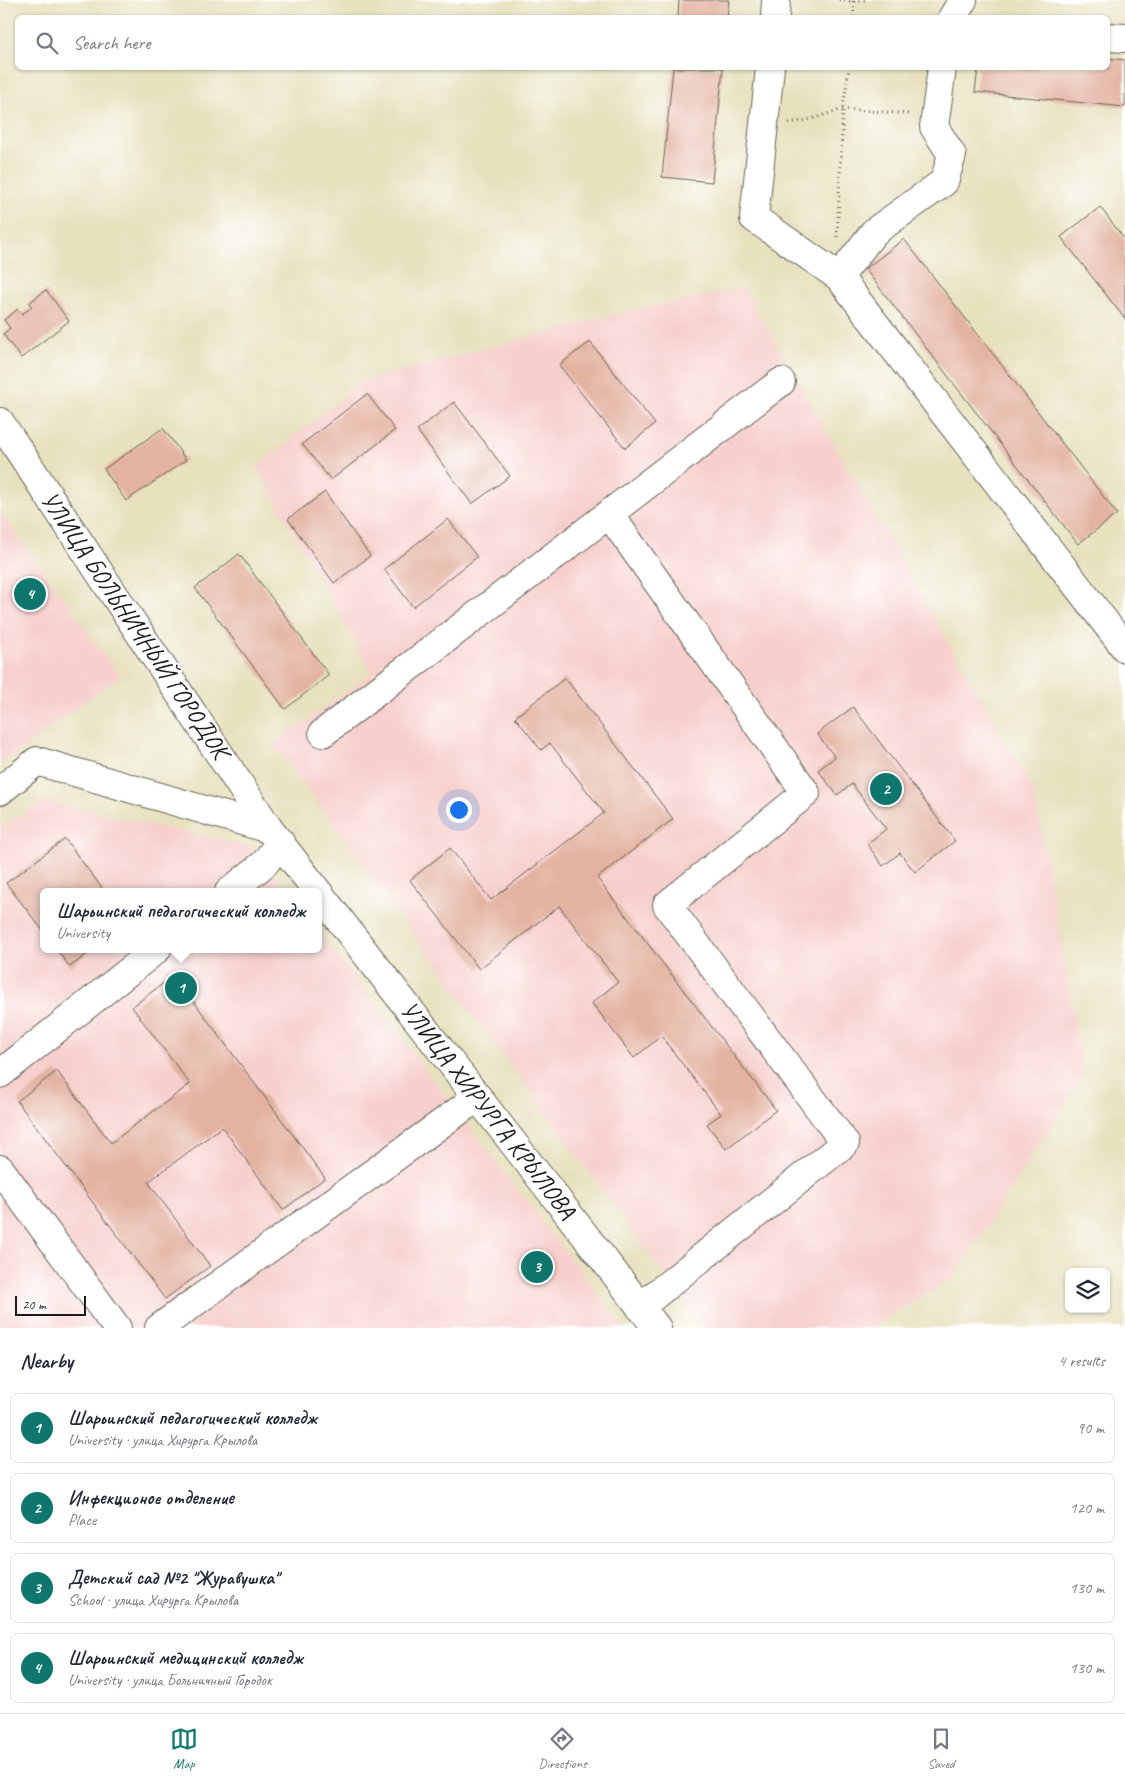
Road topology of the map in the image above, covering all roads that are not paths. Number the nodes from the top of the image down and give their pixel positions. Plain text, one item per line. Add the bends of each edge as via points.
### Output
1 (776, 0) edge
2 (963, 0) edge
3 (775, 15) edge
4 (954, 15) edge
5 (1110, 37) edge
6 (1125, 38) edge
7 (770, 70) edge
8 (942, 70) edge
9 (845, 270) junction
10 (781, 382) dead end
11 (0, 422) edge
12 (610, 515) junction
13 (1125, 648) edge
14 (323, 733) dead end
15 (0, 791) edge
16 (275, 835) junction
17 (234, 888) edge
18 (315, 888) edge
19 (322, 897) edge
20 (152, 953) edge
21 (0, 1074) edge
22 (478, 1097) junction
23 (0, 1169) edge
24 (640, 1307) junction
25 (116, 1328) edge
26 (158, 1328) edge
27 (657, 1328) edge

1 - 3 street
2 - 4 street
5 - 6 street
7 - 9 street via 754,218
8 - 9 street via 934,127 952,155 944,182 874,232
9 - 13 street
10 - 12 street
11 - 16 street, УЛИЦА БОЛЬНИЧНЫЙ ГОРОДОК
12 - 14 street
12 - 24 street via 806,793 667,905 845,1144
15 - 16 street via 38,761
16 - 17 street via 265,863
16 - 18 street, УЛИЦА ХИРУРГА КРЫЛОВА
19 - 22 street, УЛИЦА ХИРУРГА КРЫЛОВА
20 - 21 street
22 - 24 street, УЛИЦА ХИРУРГА КРЫЛОВА
22 - 26 street
23 - 25 street
24 - 27 street, УЛИЦА ХИРУРГА КРЫЛОВА

